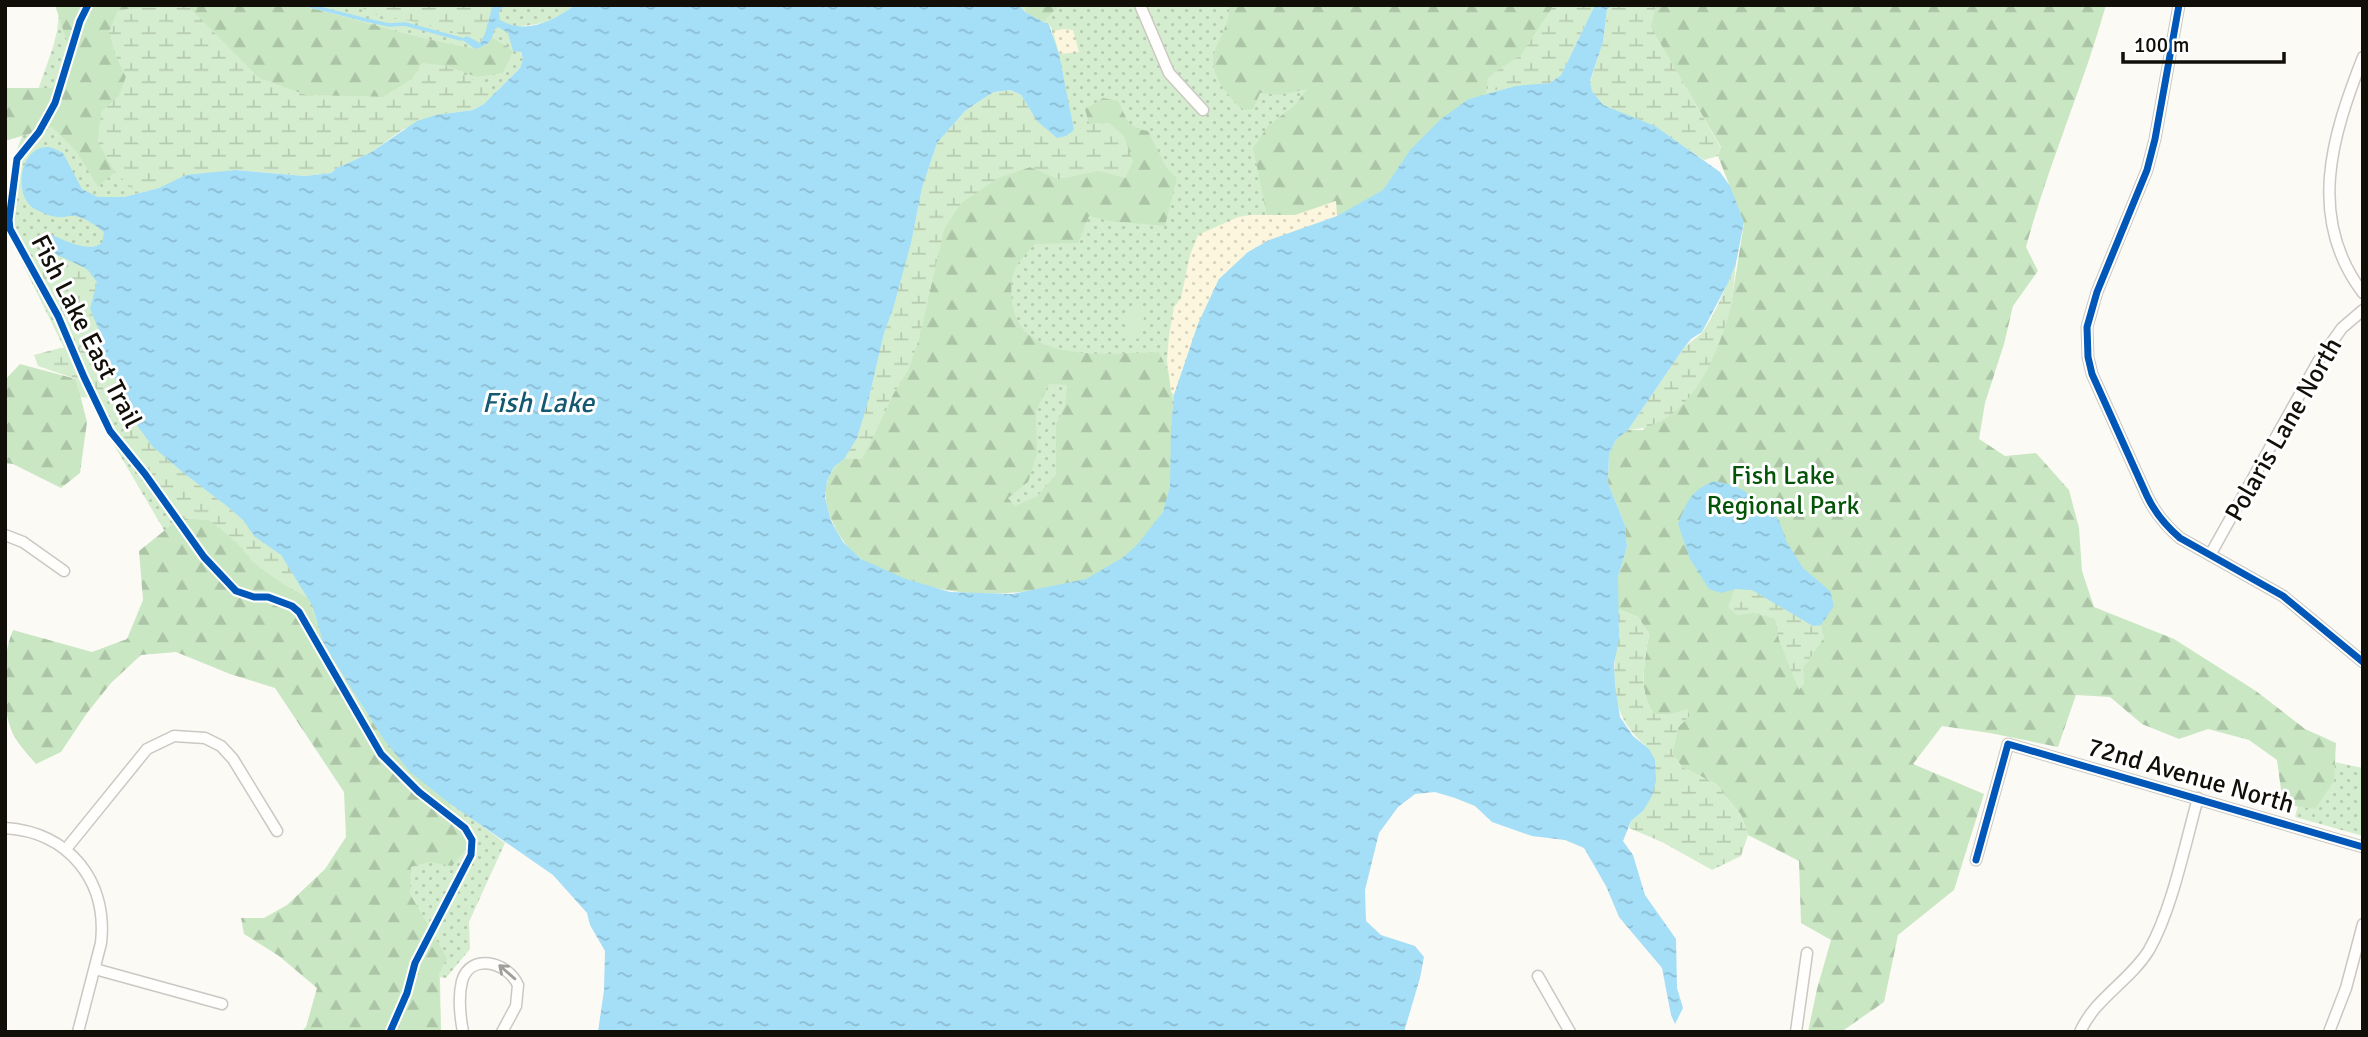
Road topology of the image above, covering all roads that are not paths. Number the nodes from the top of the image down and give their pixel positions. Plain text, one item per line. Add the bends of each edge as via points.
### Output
1 (1140, 5) edge
2 (2179, 5) edge
3 (2363, 57) edge
4 (1203, 110) dead end
5 (2363, 293) edge
6 (2363, 310) edge
7 (5, 535) edge
8 (2210, 555) junction
9 (64, 571) dead end
10 (2363, 662) edge
11 (2198, 798) junction
12 (5, 828) edge
13 (277, 831) dead end
14 (2363, 847) edge
15 (66, 849) junction
16 (1976, 860) dead end
17 (2363, 924) edge
18 (1807, 953) dead end
19 (95, 969) junction
20 (1538, 976) dead end
21 (222, 1004) dead end
22 (78, 1032) edge
23 (463, 1032) edge
24 (502, 1032) edge
25 (1570, 1032) edge
26 (1796, 1032) edge
27 (2080, 1032) edge
28 (2329, 1032) edge

1 - 4 street via 1168,74
2 - 8 street via 2147,170 2091,309 2087,341 2096,383 2154,509 2180,538
3 - 5 street via 2336,134 2329,213 2338,248
6 - 8 street, Polaris Lane North via 2326,348
7 - 9 street
8 - 10 street via 2283,596
11 - 14 street, 72nd Avenue North
11 - 16 street, 72nd Avenue North via 2008,744
11 - 27 street via 2159,931 2134,971 2099,1003
12 - 15 street via 35,833
13 - 15 street via 233,759 220,746 205,738 174,736 136,760
15 - 19 street via 86,872 99,898 103,928
17 - 28 street
18 - 26 street
19 - 21 street
19 - 22 street
20 - 25 street
24 -> 23 street via 516,1006 518,985 506,968 485,963 465,974 462,981

